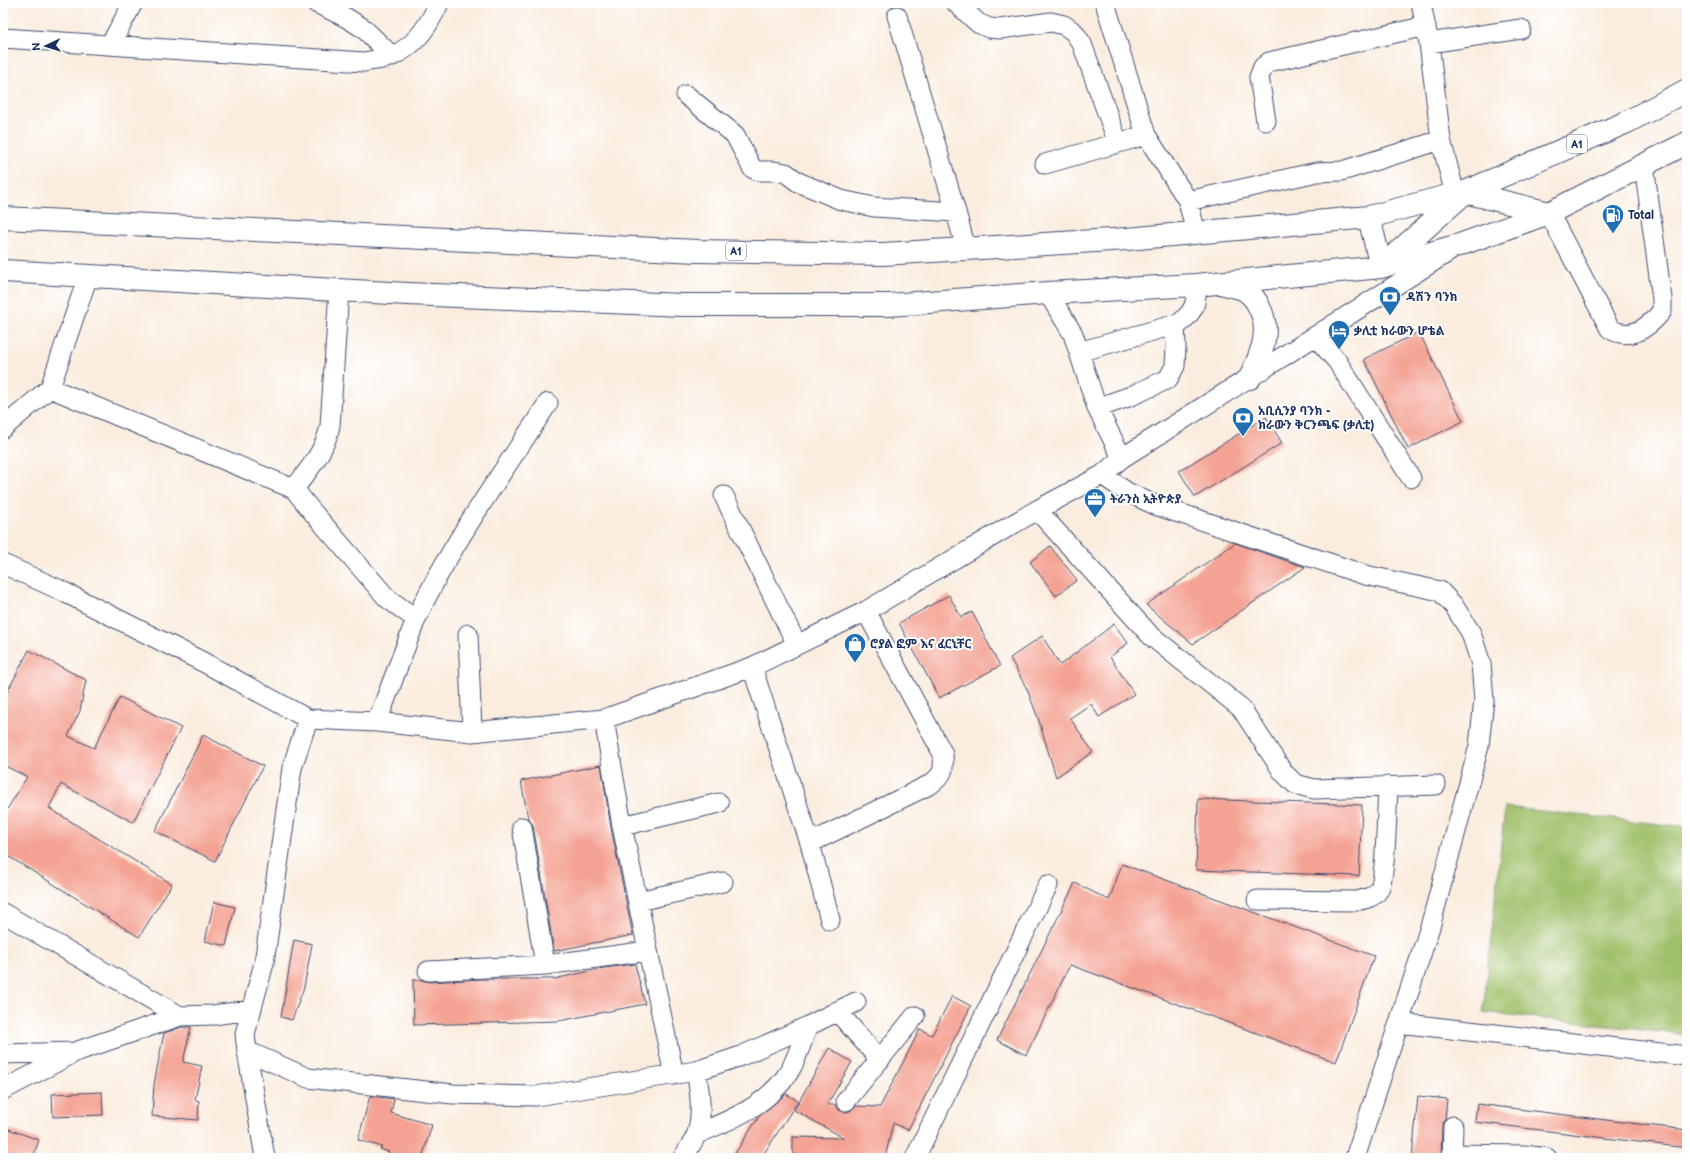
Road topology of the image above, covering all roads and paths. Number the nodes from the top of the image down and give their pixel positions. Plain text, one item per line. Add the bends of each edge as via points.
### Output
1 (133, 3) edge
2 (316, 3) edge
3 (440, 3) edge
4 (956, 3) edge
5 (1105, 3) edge
6 (1421, 3) edge
7 (897, 16) dead end
8 (1522, 29) dead end
9 (1428, 35) junction
10 (3, 38) edge
11 (110, 45) junction
12 (392, 56) junction
13 (1687, 90) edge
14 (686, 95) dead end
15 (1266, 121) dead end
16 (1146, 135) junction
17 (1442, 140) junction
18 (1118, 143) junction
19 (1687, 143) edge
20 (1045, 164) dead end
21 (1644, 165) junction
22 (1460, 193) junction
23 (1188, 201) junction
24 (956, 212) junction
25 (1549, 213) junction
26 (1369, 217) junction
27 (3, 218) edge
28 (1196, 233) junction
29 (1459, 245) junction
30 (966, 249) junction
31 (1381, 267) junction
32 (3, 271) edge
33 (88, 276) junction
34 (1221, 283) junction
35 (1196, 285) junction
36 (339, 290) junction
37 (1048, 293) junction
38 (1175, 325) junction
39 (1316, 337) junction
40 (1079, 352) junction
41 (1250, 378) junction
42 (50, 388) junction
43 (548, 403) dead end
44 (1097, 408) junction
45 (3, 428) edge
46 (1122, 458) junction
47 (1102, 475) junction
48 (1411, 478) dead end
49 (294, 489) junction
50 (724, 496) dead end
51 (1037, 510) junction
52 (3, 564) edge
53 (866, 610) junction
54 (416, 619) junction
55 (468, 634) dead end
56 (797, 645) junction
57 (752, 666) junction
58 (308, 719) junction
59 (604, 719) junction
60 (377, 722) junction
61 (472, 732) junction
62 (1436, 785) dead end
63 (1388, 786) junction
64 (719, 803) dead end
65 (622, 826) junction
66 (522, 827) dead end
67 (810, 843) junction
68 (723, 882) dead end
69 (1048, 884) dead end
70 (1257, 900) dead end
71 (638, 901) junction
72 (3, 913) edge
73 (830, 920) dead end
74 (648, 951) junction
75 (545, 965) junction
76 (428, 971) dead end
77 (856, 1002) dead end
78 (251, 1010) junction
79 (837, 1011) junction
80 (180, 1016) junction
81 (915, 1016) dead end
82 (1399, 1023) junction
83 (808, 1026) junction
84 (247, 1051) junction
85 (75, 1052) junction
86 (3, 1054) edge
87 (1687, 1056) edge
88 (880, 1060) junction
89 (696, 1071) junction
90 (674, 1075) junction
91 (3, 1090) edge
92 (846, 1101) dead end
93 (1453, 1126) dead end
94 (697, 1134) junction
95 (1452, 1156) edge
96 (265, 1158) edge
97 (683, 1158) edge
98 (915, 1158) edge
99 (1355, 1158) edge
100 (1547, 1158) edge

1 - 11 street
2 - 12 street via 363,28
3 - 12 street via 430,24 412,44
4 - 18 street via 978,23 989,28 1000,29 1051,22 1064,25 1074,32 1082,44
5 - 16 street
6 - 9 street
7 - 24 street
8 - 9 street
9 - 15 street via 1269,62 1259,76
9 - 17 street
10 - 11 street
11 - 12 street via 364,62
13 - 22 main road, A1 via 1627,122
14 - 24 street via 735,135 752,168 758,171 786,174 798,182 841,200 874,207
16 - 18 street
16 - 23 street
17 - 22 street
17 - 23 street via 1342,171 1317,172
18 - 20 street
19 - 21 main road
21 - 25 main road
21 - 25 street via 1662,312 1643,329 1628,334 1619,334 1610,329
22 - 25 main road, A1
22 - 26 main road, A1
22 - 31 main road, A1
23 - 28 street
24 - 30 street
25 - 29 main road
26 - 28 main road, A1
26 - 31 main road
27 - 30 main road, A1 via 698,251 883,254
28 - 30 main road, A1
29 - 31 main road
29 - 39 street
31 - 34 main road
32 - 33 main road
33 - 36 main road
33 - 42 street
34 - 35 main road
34 - 41 main road via 1244,290 1254,297 1264,316 1264,346
35 - 37 main road
35 - 38 street via 1197,296 1192,313 1180,324
36 - 37 main road via 683,305 889,305
36 - 49 street via 328,438 322,451
37 - 40 street via 1073,334
38 - 40 street
38 - 44 street via 1174,366 1168,379
39 - 41 street
39 - 48 street via 1337,361
40 - 44 street
41 - 46 street
42 - 45 street
42 - 49 street
43 - 54 street via 447,558
44 - 46 street
46 - 47 street
47 - 51 street
47 - 82 street via 1127,492 1155,505 1365,575 1440,591 1454,606 1471,633 1480,664 1484,700 1479,746 1430,927
49 - 54 street via 387,598
50 - 56 street
51 - 53 street
51 - 63 street via 1150,636 1241,708 1282,772 1295,784 1314,789
52 - 58 street via 205,663
53 - 56 street
53 - 67 street via 943,754 941,776 931,784
54 - 60 street
55 - 61 street
56 - 57 street
57 - 59 street
57 - 67 street
58 - 60 street
58 - 78 street via 292,768 264,963
59 - 61 street
59 - 65 street
60 - 61 street
62 - 63 street
63 - 70 street via 1380,890 1370,898 1356,901
64 - 65 street
65 - 71 street
66 - 75 street
67 - 73 street
68 - 71 street
69 - 98 street
71 - 74 street
72 - 80 street
74 - 75 street
74 - 90 street
75 - 76 street
77 - 79 street
78 - 80 street via 213,1016
78 - 84 street via 245,1034
79 - 83 street
79 - 88 street
80 - 85 street
81 - 88 street
82 - 87 street
82 - 99 street
83 - 89 street via 742,1056
83 - 94 street via 789,1072 776,1087 757,1104 736,1117
84 - 90 street via 308,1078 453,1094 536,1096
84 - 96 street
85 - 86 street
85 - 91 street
88 - 92 street
89 - 90 street
89 - 94 street via 700,1092
93 - 95 street
94 - 97 street
95 - 100 street via 1524,1155

